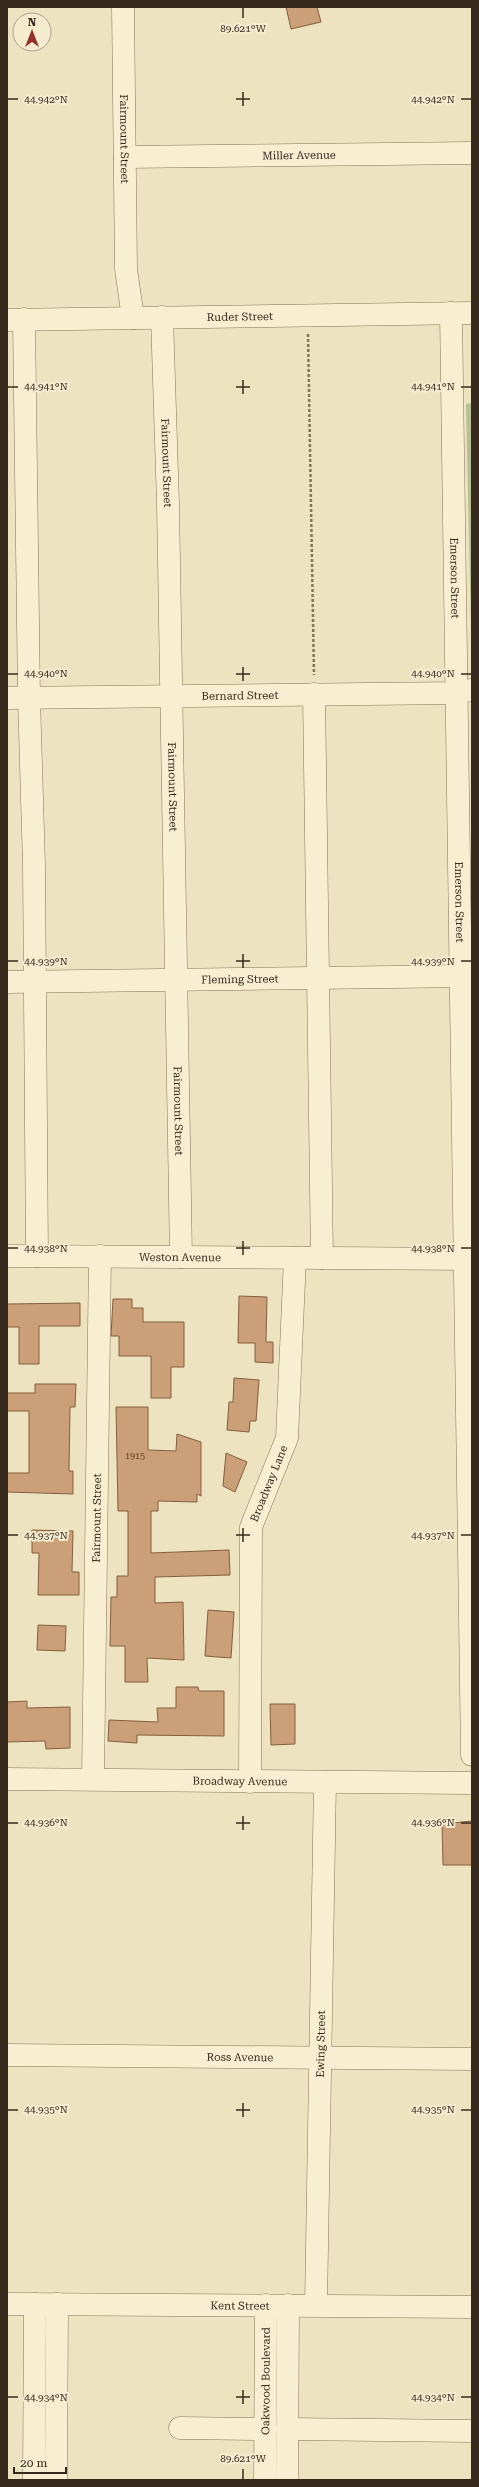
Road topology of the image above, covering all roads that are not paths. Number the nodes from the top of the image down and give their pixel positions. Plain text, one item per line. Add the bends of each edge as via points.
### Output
1 (123, 7) edge
2 (472, 153) edge
3 (125, 157) junction
4 (462, 313) edge
5 (162, 317) junction
6 (133, 318) junction
7 (15, 320) edge
8 (464, 692) edge
9 (314, 694) junction
10 (171, 696) junction
11 (7, 698) edge
12 (29, 698) junction
13 (466, 976) edge
14 (318, 977) junction
15 (176, 979) junction
16 (7, 982) edge
17 (36, 982) junction
18 (468, 1120) edge
19 (7, 1256) edge
20 (37, 1256) junction
21 (100, 1256) junction
22 (181, 1257) junction
23 (295, 1258) junction
24 (322, 1258) junction
25 (469, 1259) edge
26 (472, 1755) edge
27 (7, 1779) edge
28 (93, 1779) junction
29 (250, 1782) junction
30 (325, 1782) junction
31 (472, 1783) edge
32 (7, 2055) edge
33 (322, 2057) junction
34 (472, 2059) edge
35 (7, 2304) edge
36 (35, 2304) junction
37 (57, 2304) junction
38 (266, 2306) junction
39 (288, 2306) junction
40 (316, 2306) junction
41 (472, 2307) edge
42 (180, 2428) dead end
43 (265, 2429) junction
44 (288, 2429) junction
45 (472, 2431) edge
46 (34, 2480) edge
47 (56, 2480) edge
48 (265, 2480) edge
49 (287, 2480) edge

1 - 3 street, Fairmount Street
2 - 3 street, Miller Avenue
3 - 6 street, Fairmount Street via 126,269
4 - 5 street, Ruder Street
4 - 8 street, Emerson Street
5 - 6 street, Ruder Street
5 - 10 street, Fairmount Street
6 - 7 street, Ruder Street
7 - 12 street
8 - 9 street, Bernard Street
8 - 13 street, Emerson Street
9 - 10 street, Bernard Street
9 - 14 street
10 - 12 street, Bernard Street
10 - 15 street, Fairmount Street
11 - 12 street, Bernard Street
12 - 17 street
13 - 14 street, Fleming Street
13 - 18 street, Emerson Street
14 - 15 street, Fleming Street
14 - 24 street
15 - 17 street, Fleming Street
15 - 22 street, Fairmount Street
16 - 17 street, Fleming Street
17 - 20 street
18 - 25 street, Emerson Street
19 - 20 street, Weston Avenue
20 - 21 street, Weston Avenue
21 - 22 street, Weston Avenue
21 - 28 street, Fairmount Street
22 - 23 street, Weston Avenue
23 - 24 street, Weston Avenue
23 - 29 street, Broadway Lane via 288,1438 251,1527
24 - 25 street, Weston Avenue
25 - 26 street, Emerson Street
27 - 28 street, Broadway Avenue
28 - 29 street, Broadway Avenue
29 - 30 street, Broadway Avenue
30 - 31 street, Broadway Avenue
30 - 33 street, Ewing Street
32 - 33 street, Ross Avenue
33 - 34 street, Ross Avenue
33 - 40 street, Ewing Street
35 - 36 street, Kent Street
36 - 37 street, Kent Street
36 - 46 street
37 - 38 street, Kent Street
37 - 47 street
38 - 39 street, Kent Street
38 - 43 street, Oakwood Boulevard
39 - 40 street, Kent Street
39 - 44 street, Oakwood Boulevard
40 - 41 street, Kent Street
42 - 43 street
43 - 48 street, Oakwood Boulevard
44 - 45 street
44 - 49 street, Oakwood Boulevard

